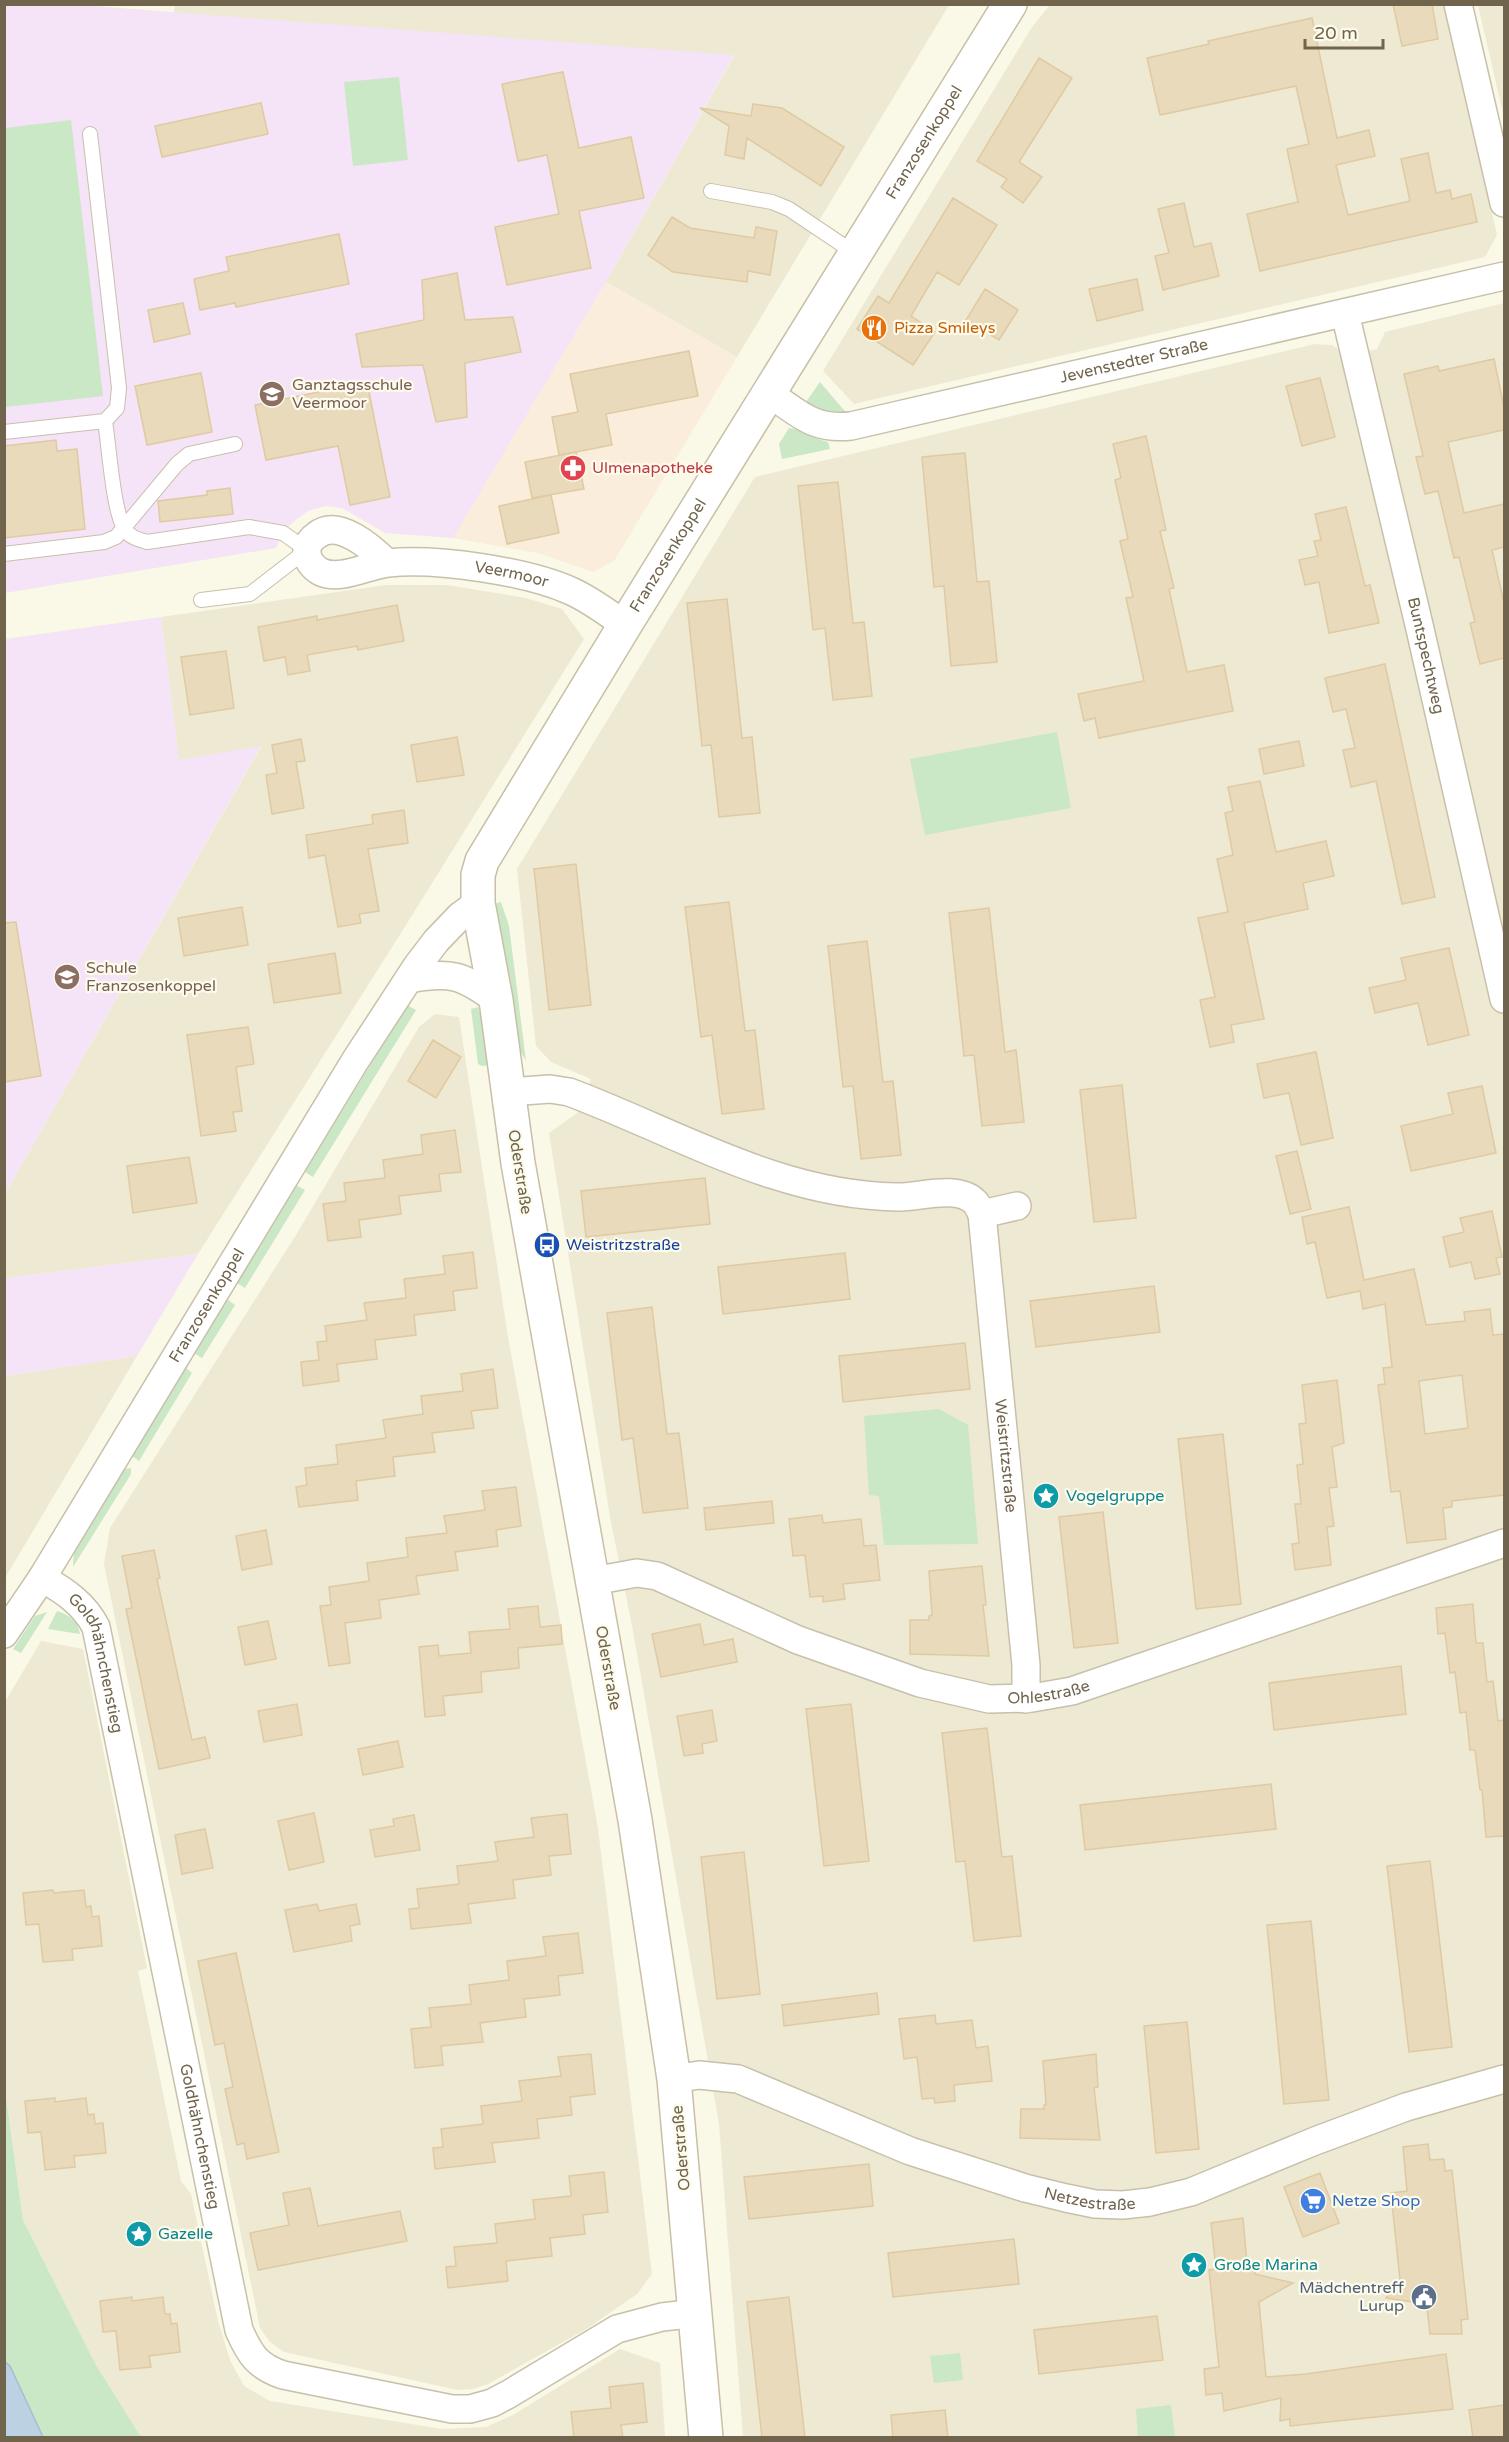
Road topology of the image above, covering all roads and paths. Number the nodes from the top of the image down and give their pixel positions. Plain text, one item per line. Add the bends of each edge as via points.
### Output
1 (1010, 4) edge
2 (1458, 4) edge
3 (90, 134) dead end
4 (711, 191) dead end
5 (1504, 203) edge
6 (856, 254) junction
7 (1504, 276) edge
8 (1345, 313) junction
9 (770, 394) junction
10 (105, 421) junction
11 (4, 432) edge
12 (235, 444) dead end
13 (124, 529) junction
14 (307, 550) junction
15 (4, 554) edge
16 (387, 563) junction
17 (201, 600) dead end
18 (625, 625) junction
19 (478, 903) junction
20 (409, 979) junction
21 (1504, 999) edge
22 (496, 1000) junction
23 (509, 1092) junction
24 (1017, 1206) dead end
25 (982, 1214) junction
26 (1504, 1543) edge
27 (42, 1578) junction
28 (593, 1581) junction
29 (4, 1634) edge
30 (1026, 1699) junction
31 (674, 2079) junction
32 (1504, 2079) edge
33 (697, 2313) junction
34 (706, 2438) edge

1 - 6 street, Franzosenkoppel
2 - 5 street
3 - 10 lane via 119,388 117,408
4 - 6 lane via 789,209
6 - 9 street, Franzosenkoppel
7 - 8 street, Jevenstedter Straße
8 - 9 street, Jevenstedter Straße via 851,426 821,426
8 - 21 street, Buntspechtweg
9 - 18 street, Franzosenkoppel
10 - 11 lane
10 - 13 lane
12 - 13 lane via 189,454
13 - 14 lane via 134,539 147,542 249,527 283,533
13 - 15 lane via 104,542
14 - 16 street, Veermoor via 311,564 321,572 361,570
14 - 16 street via 318,533 337,530 368,544
14 - 17 lane via 250,594
16 - 18 street, Veermoor via 452,564 544,582 591,601
18 - 19 street, Franzosenkoppel via 483,861 478,875
19 - 20 street, Franzosenkoppel via 436,941
19 - 22 street, Oderstraße
20 - 22 street via 442,974 460,978
20 - 27 street, Franzosenkoppel via 355,1061
22 - 23 street, Oderstraße
23 - 25 street via 569,1092 747,1167 875,1197 964,1195 975,1202
23 - 28 street, Oderstraße via 532,1245
24 - 25 street
25 - 30 street, Weistritzstraße
26 - 30 street, Ohlestraße via 1072,1691
27 - 29 street, Franzosenkoppel
27 - 33 street, Goldhähnchenstieg via 76,1600 96,1628 239,2330 255,2360 283,2375 438,2407 470,2409 500,2398 617,2329
28 - 30 street, Ohlestraße via 636,1574 657,1576 798,1640 881,1671 963,1695
28 - 31 street, Oderstraße via 636,1820
31 - 32 street, Netzestraße via 699,2075 738,2079 910,2151 1045,2193 1095,2204 1123,2205 1191,2192 1406,2107
31 - 33 street, Oderstraße
33 - 34 street, Oderstraße

